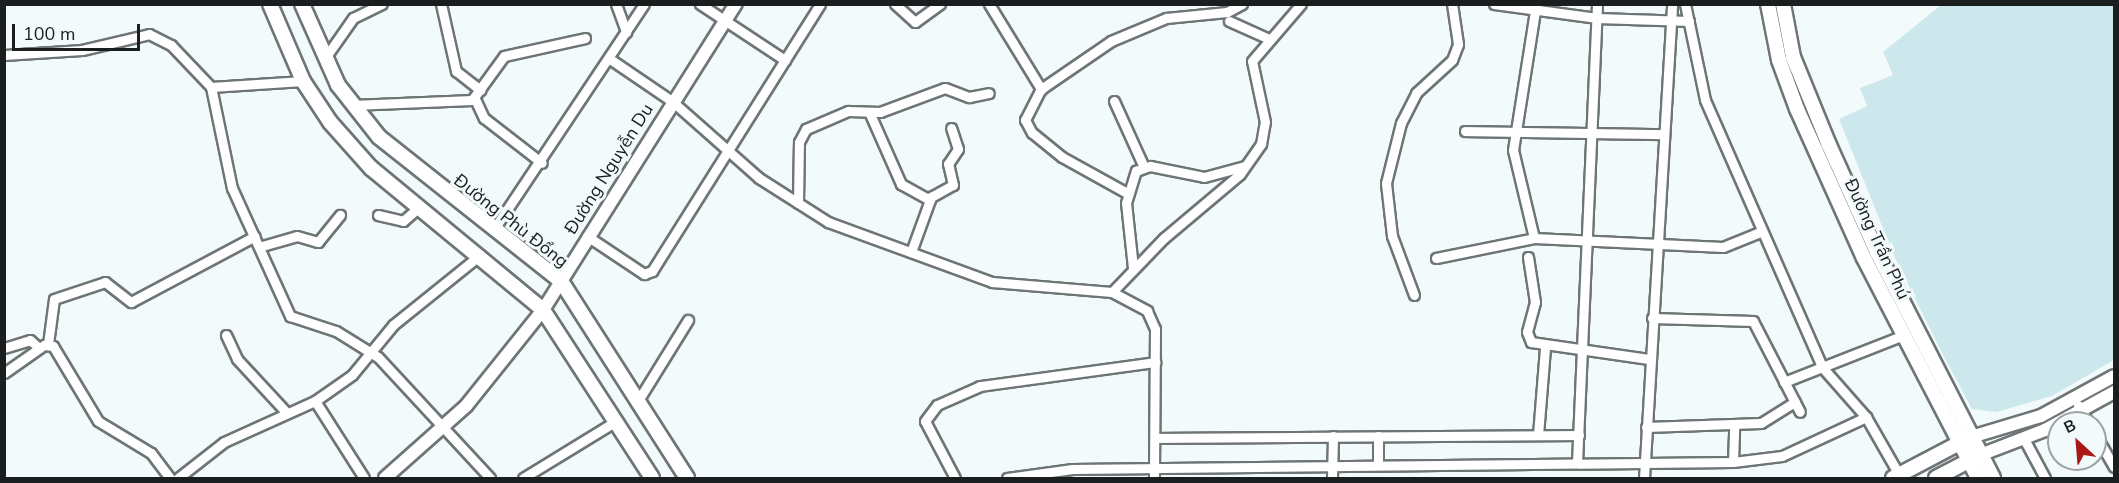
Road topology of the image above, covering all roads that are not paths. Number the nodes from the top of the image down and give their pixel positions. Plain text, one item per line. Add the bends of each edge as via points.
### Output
1 (270, 4) edge
2 (302, 4) edge
3 (382, 4) edge
4 (441, 4) edge
5 (616, 4) edge
6 (644, 4) edge
7 (699, 4) edge
8 (736, 4) edge
9 (820, 4) edge
10 (895, 4) edge
11 (940, 4) edge
12 (989, 4) edge
13 (1242, 4) edge
14 (1301, 4) edge
15 (1452, 4) edge
16 (1494, 4) edge
17 (1597, 4) edge
18 (1672, 4) edge
19 (1686, 4) edge
20 (1768, 4) edge
21 (1783, 4) edge
22 (1536, 9) edge
23 (1597, 18) junction
24 (725, 20) junction
25 (1671, 20) junction
26 (1229, 21) dead end
27 (1689, 21) junction
28 (626, 32) junction
29 (585, 38) dead end
30 (1267, 38) junction
31 (4, 55) edge
32 (325, 58) junction
33 (610, 59) junction
34 (785, 60) junction
35 (303, 81) junction
36 (211, 87) junction
37 (1041, 89) junction
38 (989, 93) dead end
39 (477, 94) junction
40 (1114, 101) dead end
41 (673, 102) junction
42 (352, 105) junction
43 (870, 114) junction
44 (951, 128) dead end
45 (1465, 131) dead end
46 (1514, 131) junction
47 (1592, 132) junction
48 (1663, 134) junction
49 (729, 147) junction
50 (542, 163) junction
51 (1245, 166) junction
52 (1144, 167) junction
53 (1127, 193) junction
54 (930, 200) junction
55 (798, 203) junction
56 (418, 208) junction
57 (378, 214) dead end
58 (340, 215) dead end
59 (494, 228) junction
60 (1761, 232) junction
61 (255, 236) junction
62 (587, 236) junction
63 (1534, 238) junction
64 (1583, 242) junction
65 (262, 246) junction
66 (1656, 246) junction
67 (911, 252) junction
68 (480, 255) junction
69 (1528, 257) dead end
70 (1436, 258) dead end
71 (1133, 268) junction
72 (561, 281) junction
73 (1112, 292) junction
74 (1414, 295) dead end
75 (543, 310) junction
76 (1652, 318) junction
77 (688, 320) dead end
78 (226, 335) dead end
79 (1904, 335) junction
80 (44, 346) junction
81 (1583, 347) junction
82 (4, 348) edge
83 (1545, 348) junction
84 (368, 351) junction
85 (1649, 359) junction
86 (1155, 362) junction
87 (1822, 368) junction
88 (4, 373) edge
89 (2115, 376) edge
90 (1784, 382) junction
91 (2115, 392) edge
92 (639, 399) junction
93 (2075, 400) junction
94 (315, 401) junction
95 (1795, 402) junction
96 (2081, 411) edge
97 (2084, 411) edge
98 (286, 412) junction
99 (1800, 412) dead end
100 (1866, 417) junction
101 (616, 421) junction
102 (446, 426) junction
103 (1734, 426) junction
104 (1646, 427) junction
105 (2047, 427) edge
106 (1538, 435) junction
107 (1579, 435) junction
108 (1333, 436) junction
109 (1378, 436) junction
110 (2023, 437) junction
111 (1155, 438) junction
112 (1965, 440) junction
113 (2107, 454) edge
114 (1974, 458) junction
115 (1733, 462) junction
116 (1378, 463) junction
117 (1577, 463) junction
118 (1332, 464) junction
119 (1644, 465) junction
120 (2115, 468) edge
121 (1154, 473) edge
122 (648, 477) edge
123 (1898, 477) edge
124 (170, 478) edge
125 (178, 478) edge
126 (364, 478) edge
127 (385, 478) edge
128 (490, 478) edge
129 (523, 478) edge
130 (687, 478) edge
131 (955, 478) edge
132 (1007, 478) edge
133 (1332, 478) edge
134 (1644, 478) edge
135 (1936, 478) edge
136 (1978, 478) edge
137 (1993, 478) edge
138 (2045, 478) edge

1 - 35 main road
2 - 32 main road, Đường Phù Đổng
3 - 32 street via 353,18
4 - 39 street via 456,71
5 - 28 street
6 - 28 street
7 - 24 street
8 - 24 street, Đường Nguyễn Du
9 - 34 street
10 - 11 street via 915,22
12 - 37 street
13 - 37 street via 1227,12 1166,18 1112,41
14 - 30 street
15 - 74 street via 1458,44 1452,60 1416,93 1401,123 1386,183 1392,236
16 - 22 street
17 - 23 street
18 - 25 street
19 - 27 street
20 - 79 main road, Đường Trần Phú via 1779,60 1797,109
21 - 112 main road, Đường Trần Phú via 1810,101
22 - 23 street
22 - 46 street
23 - 25 street
23 - 47 street
24 - 34 street
24 - 41 street, Đường Nguyễn Du
25 - 27 street
25 - 48 street
26 - 30 street
27 - 60 street via 1705,100
28 - 33 street
29 - 39 street via 504,56
30 - 51 street via 1252,61 1251,74 1265,130
31 - 36 street via 82,50 154,34
32 - 42 main road, Đường Phù Đổng
33 - 41 street
33 - 50 street
34 - 49 street
35 - 36 street
35 - 56 main road via 347,143
36 - 61 street via 232,188
37 - 53 street via 1025,120 1032,133 1062,157
38 - 43 street via 969,97 945,88
39 - 42 street
39 - 50 street via 484,118
40 - 52 street
41 - 49 street
41 - 62 street, Đường Nguyễn Du
42 - 59 main road, Đường Phù Đổng via 390,149
43 - 54 street via 901,184
43 - 55 street via 848,111 806,129 799,142
44 - 54 street via 958,149 948,164 954,185
45 - 46 street
46 - 47 street
46 - 63 street via 1513,150
47 - 48 street
47 - 64 street
48 - 66 street
49 - 55 street via 759,178
49 - 62 street via 652,271 644,274
50 - 59 street
51 - 52 street via 1204,177
51 - 71 street
52 - 53 street
53 - 71 street via 1126,242
54 - 67 street
55 - 67 street via 828,222
56 - 57 street via 403,221
56 - 68 main road
58 - 65 street via 318,242 297,236
59 - 72 main road, Đường Phù Đổng
60 - 66 street via 1723,247
60 - 87 street
61 - 65 street
61 - 80 street via 131,302 105,282 54,299
62 - 72 street, Đường Nguyễn Du
63 - 64 street
63 - 70 street
64 - 66 street
64 - 81 street
65 - 84 street via 290,316 336,331
66 - 76 street
67 - 73 street via 992,282
68 - 75 main road
68 - 84 street
69 - 83 street via 1535,302 1527,332 1531,342
71 - 73 street
72 - 75 street, Đường Nguyễn Du
72 - 92 main road, Đường Phù Đổng
73 - 86 street via 1151,317
75 - 101 main road
75 - 102 street, Đường Nguyễn Du
76 - 85 street
76 - 90 street via 1753,321
77 - 92 street
78 - 98 street via 237,359
79 - 87 street
79 - 112 main road, Đường Trần Phú
80 - 82 street via 30,340
80 - 88 street
80 - 124 street via 82,388 98,421 151,453
81 - 83 street
81 - 85 street
81 - 107 street
83 - 106 street
84 - 94 street via 352,375
84 - 102 street
85 - 104 street
86 - 111 street
86 - 131 street via 980,386 937,405 925,421
87 - 90 street
87 - 100 street
89 - 93 street
90 - 95 street
91 - 97 street
92 - 130 main road, Đường Phù Đổng
93 - 96 street
93 - 112 street
94 - 98 street
94 - 126 street
95 - 99 street
95 - 103 street via 1761,423
98 - 125 street via 224,442
100 - 115 street via 1782,456
100 - 123 street
101 - 122 main road
101 - 129 street
102 - 127 street, Đường Nguyễn Du
102 - 128 street
103 - 104 street
103 - 115 street
104 - 119 street
105 - 110 street
106 - 107 street
106 - 109 street
107 - 117 street
108 - 109 street
108 - 111 street
108 - 118 street
109 - 116 street
110 - 114 street
110 - 138 street
111 - 121 street
112 - 114 main road, Đường Trần Phú
112 - 123 main road
113 - 120 street
114 - 135 main road
114 - 136 main road, Đường Trần Phú
114 - 137 main road, Đường Trần Phú
115 - 119 street
116 - 117 street
116 - 118 street
117 - 119 street
118 - 121 street
118 - 133 street
119 - 134 street
121 - 132 street via 1072,469

